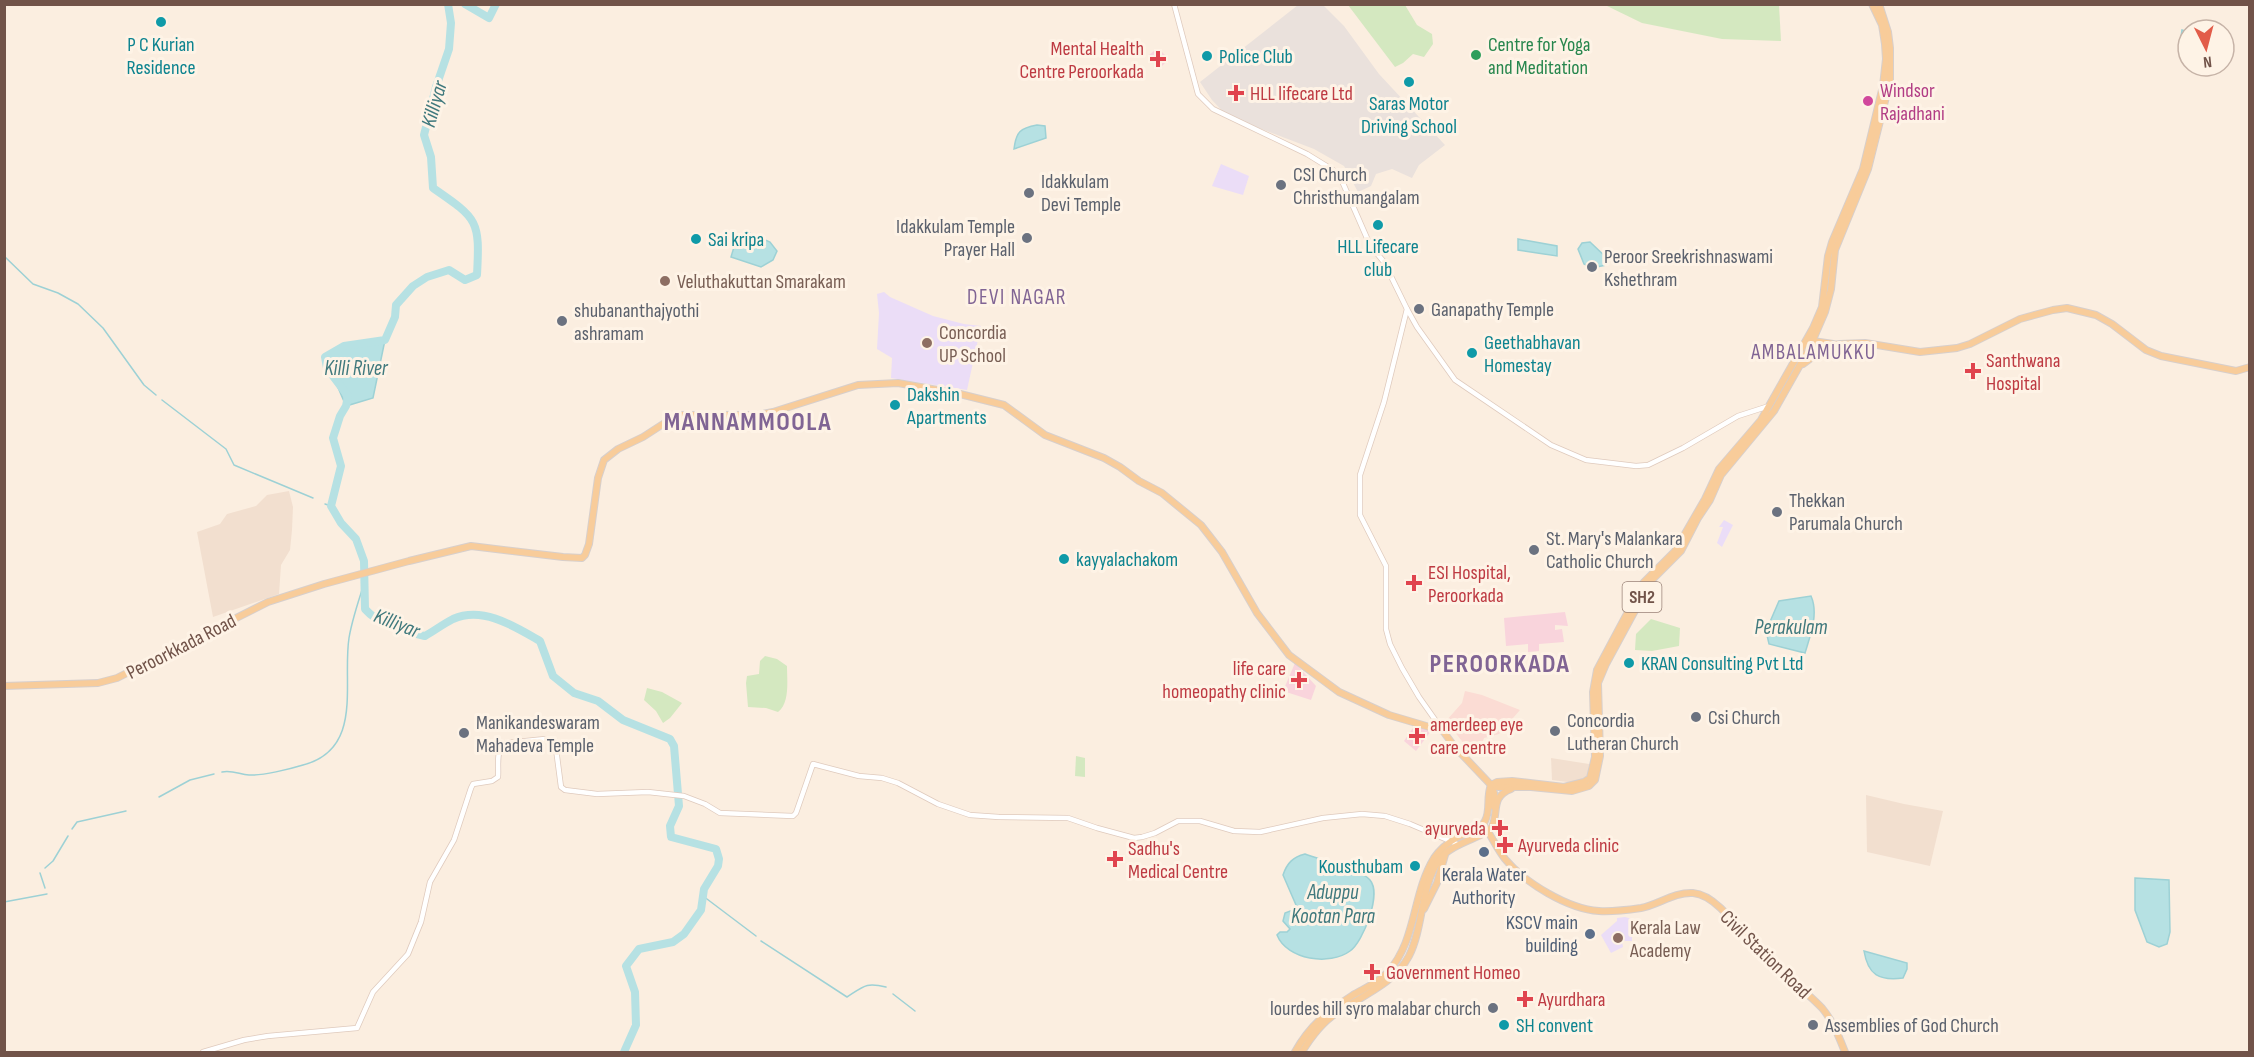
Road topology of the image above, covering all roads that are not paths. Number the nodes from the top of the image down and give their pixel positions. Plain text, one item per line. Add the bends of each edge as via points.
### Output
1 (1174, 4) edge
2 (1872, 4) edge
3 (1879, 4) edge
4 (1407, 309) junction
5 (1813, 341) junction
6 (1840, 344) junction
7 (1809, 349) junction
8 (2250, 367) edge
9 (1798, 369) junction
10 (1772, 407) junction
11 (4, 686) edge
12 (1443, 731) junction
13 (1491, 785) junction
14 (1514, 788) junction
15 (1551, 788) junction
16 (1494, 807) junction
17 (1483, 824) junction
18 (1488, 831) junction
19 (1454, 843) junction
20 (1419, 909) junction
21 (1310, 1033) junction
22 (203, 1053) edge
23 (1295, 1053) edge
24 (1302, 1053) edge
25 (1845, 1053) edge

1 - 4 street via 1198,94 1213,109 1333,170
2 - 10 main road via 1882,25 1886,59 1867,156 1832,242 1822,307
3 - 5 main road via 1888,32 1890,81 1868,169 1839,237 1829,301
4 - 10 street via 1455,380 1551,445 1586,460 1648,465 1738,416
4 - 12 street via 1384,402 1360,475 1360,515 1386,566 1386,629 1390,644
5 - 6 main road
5 - 7 main road
6 - 7 main road
6 - 8 main road via 1865,343 1920,352 1957,348 2033,314 2067,308 2102,318 2146,350 2161,356 2235,371
6 - 9 main road
7 - 9 main road
9 - 10 main road
10 - 15 main road via 1719,469 1675,551 1644,582 1605,655 1594,679 1596,734 1590,777 1574,786
11 - 12 main road, Peroorkkada Road via 98,683 117,678 268,602 471,546 582,558 589,544 604,460 677,415 750,416 858,385 911,384 1004,405 1045,435 1120,467 1162,493 1202,525 1281,647 1298,663 1339,692 1389,715
12 - 13 main road
13 - 14 main road
13 - 15 main road via 1512,781
13 - 16 main road
13 - 17 main road
14 - 15 main road
14 - 16 main road via 1503,793
16 - 18 main road via 1493,825
17 - 18 main road, Civil Station Road
17 - 19 main road
18 - 19 main road
18 - 25 main road, Civil Station Road via 1505,859 1526,880 1576,906 1622,910 1647,907 1683,894 1705,897 1822,1009
19 - 20 main road via 1439,860
19 - 20 main road via 1443,848 1431,864
19 - 22 street via 1385,816 1362,814 1260,832 1178,821 1134,838 1068,818 970,815 898,783 813,764 793,816 720,813 684,796 565,790 561,787 555,741 506,743 499,751 498,777 471,788 454,840 429,882 421,922 408,954 373,992 357,1028 268,1036
20 - 21 main road via 1409,956 1380,986 1364,992
21 - 23 main road
21 - 24 main road

